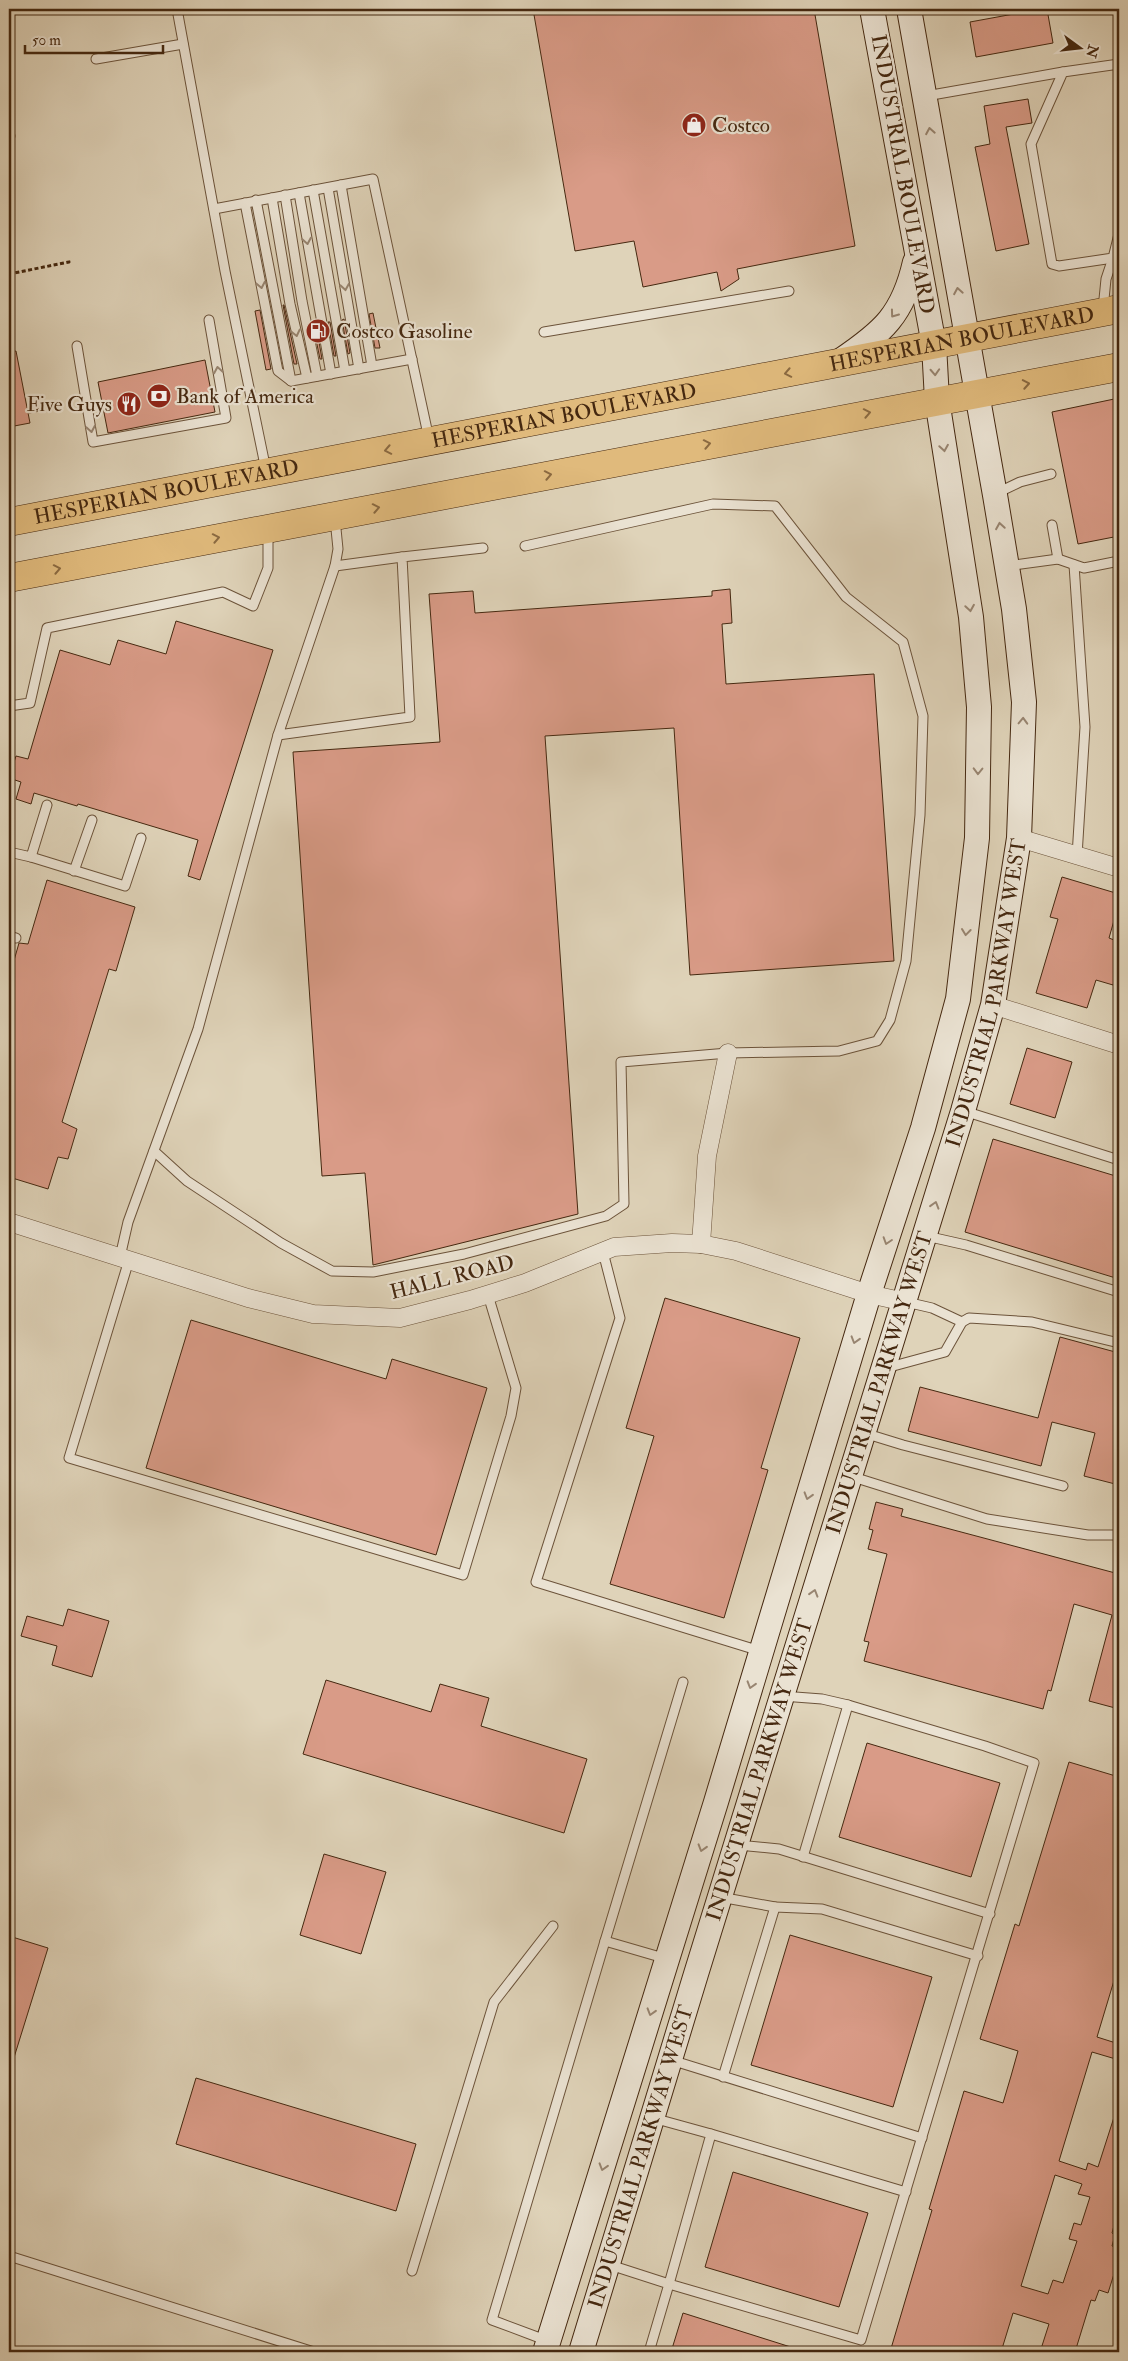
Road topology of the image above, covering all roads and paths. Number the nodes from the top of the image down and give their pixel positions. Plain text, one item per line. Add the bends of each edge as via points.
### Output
1 (177, 9) edge
2 (872, 9) edge
3 (909, 9) edge
4 (183, 44) junction
5 (96, 59) dead end
6 (1119, 64) edge
7 (1063, 72) junction
8 (924, 96) junction
9 (341, 185) junction
10 (328, 188) junction
11 (313, 190) junction
12 (299, 193) junction
13 (285, 195) junction
14 (272, 198) junction
15 (256, 200) junction
16 (245, 202) junction
17 (214, 209) junction
18 (1119, 234) edge
19 (917, 253) junction
20 (68, 258) dead end
21 (1113, 258) junction
22 (9, 274) edge
23 (789, 290) dead end
24 (1111, 311) edge
25 (209, 320) dead end
26 (544, 332) dead end
27 (967, 339) junction
28 (934, 345) junction
29 (77, 346) dead end
30 (412, 359) junction
31 (836, 364) junction
32 (372, 366) junction
33 (1119, 367) edge
34 (359, 369) junction
35 (345, 371) junction
36 (331, 374) junction
37 (317, 376) junction
38 (307, 378) junction
39 (291, 381) junction
40 (978, 392) junction
41 (937, 400) junction
42 (45, 409) dead end
43 (29, 412) dead end
44 (430, 442) junction
45 (267, 473) junction
46 (1051, 474) dead end
47 (995, 495) junction
48 (335, 516) junction
49 (9, 522) edge
50 (1052, 525) dead end
51 (268, 529) junction
52 (525, 546) dead end
53 (483, 548) dead end
54 (402, 556) junction
55 (1058, 560) junction
56 (1119, 561) edge
57 (1074, 565) junction
58 (335, 566) junction
59 (1006, 566) junction
60 (9, 578) edge
61 (9, 706) edge
62 (278, 735) junction
63 (47, 805) dead end
64 (92, 820) dead end
65 (141, 838) dead end
66 (1019, 838) junction
67 (9, 852) edge
68 (1077, 856) junction
69 (31, 858) junction
70 (1119, 868) edge
71 (74, 871) junction
72 (993, 1005) junction
73 (1119, 1045) edge
74 (728, 1053) junction
75 (963, 1111) junction
76 (154, 1151) junction
77 (1119, 1160) edge
78 (9, 1222) edge
79 (925, 1236) junction
80 (701, 1244) junction
81 (603, 1252) junction
82 (124, 1258) junction
83 (1119, 1292) edge
84 (488, 1294) junction
85 (870, 1294) junction
86 (905, 1302) junction
87 (962, 1322) junction
88 (1119, 1344) edge
89 (884, 1369) junction
90 (864, 1432) junction
91 (850, 1476) junction
92 (1063, 1486) dead end
93 (1119, 1535) edge
94 (762, 1651) junction
95 (683, 1682) dead end
96 (782, 1696) junction
97 (848, 1706) junction
98 (736, 1844) junction
99 (803, 1857) junction
100 (720, 1897) junction
101 (775, 1907) junction
102 (990, 1914) junction
103 (553, 1926) dead end
104 (606, 1941) junction
105 (978, 1956) junction
106 (666, 1962) junction
107 (696, 1974) junction
108 (671, 2060) junction
109 (724, 2077) junction
110 (652, 2118) junction
111 (710, 2134) junction
112 (922, 2138) junction
113 (906, 2192) junction
114 (9, 2256) edge
115 (607, 2264) junction
116 (412, 2271) dead end
117 (669, 2284) junction
118 (547, 2346) edge
119 (314, 2352) edge
120 (581, 2352) edge
121 (649, 2352) edge

1 - 4 lane
2 - 19 main road, INDUSTRIAL BOULEVARD
3 - 8 main road, INDUSTRIAL BOULEVARD
4 - 5 lane
4 - 17 lane
6 - 7 lane
7 - 8 lane
7 - 21 lane via 1032,144 1052,264 1059,266
27 -> 8 main road, INDUSTRIAL BOULEVARD
9 - 10 lane
9 - 30 lane via 373,180
9 - 32 lane
10 - 11 lane
10 -> 34 lane
11 - 12 lane
11 - 35 lane
12 - 13 lane
12 -> 36 lane
13 - 14 lane
13 - 37 lane
14 - 15 lane
14 -> 38 lane via 290,304
15 - 16 lane
15 - 39 lane
16 - 17 lane
16 -> 39 lane via 278,371
17 - 45 lane
18 - 21 lane
19 - 28 main road, INDUSTRIAL BOULEVARD
19 -> 31 main road via 910,284 895,314 870,340
20 - 22 path via 69,262
21 - 24 lane via 1106,279
23 - 26 lane
24 - 27 main road, HESPERIAN BOULEVARD
29 -> 25 lane via 93,442 226,418
27 - 28 main road, HESPERIAN BOULEVARD
27 - 40 main road, INDUSTRIAL BOULEVARD
28 - 31 main road, HESPERIAN BOULEVARD
28 -> 41 main road, INDUSTRIAL BOULEVARD
30 - 32 lane
30 - 44 lane
31 -> 44 main road, HESPERIAN BOULEVARD
32 - 34 lane
40 -> 33 main road
34 - 35 lane
35 - 36 lane
36 - 37 lane
37 - 38 lane
38 - 39 lane
40 - 41 main road
40 - 47 main road, INDUSTRIAL PARKWAY WEST
48 -> 41 main road
41 -> 85 main road, INDUSTRIAL PARKWAY WEST via 971,617 979,707 977,838 958,999 923,1128
42 - 43 path
44 -> 45 main road, HESPERIAN BOULEVARD
45 - 49 main road, HESPERIAN BOULEVARD
46 - 47 lane via 1020,482
59 -> 47 main road, INDUSTRIAL PARKWAY WEST
48 - 51 main road
48 - 58 lane via 338,549
50 - 55 lane
60 -> 51 main road
51 - 61 lane via 268,568 253,606 223,592 47,628 30,703
52 - 74 lane via 713,504 775,506 846,597 904,642 923,716 920,815 906,961 890,1020 877,1041 840,1051
53 - 54 lane
54 - 58 lane
54 - 62 lane via 410,717
55 - 57 lane
55 - 59 lane
56 - 57 lane via 1084,568
57 - 68 lane via 1085,728
58 - 62 lane
66 -> 59 main road, INDUSTRIAL PARKWAY WEST via 1024,702
62 - 76 lane via 198,1029
63 - 69 lane
64 - 71 lane
65 - 71 lane via 125,886
66 - 68 street
66 - 72 main road, INDUSTRIAL PARKWAY WEST
67 - 69 lane
68 - 70 street
69 - 71 lane
72 - 73 street
72 - 75 main road, INDUSTRIAL PARKWAY WEST
74 - 76 lane via 621,1062 624,1204 606,1216 464,1254 373,1272 332,1271 280,1244 187,1181
74 - 80 street via 707,1156
75 - 77 lane
79 -> 75 main road, INDUSTRIAL PARKWAY WEST
76 - 82 lane via 128,1222
78 - 82 street, HALL ROAD
79 - 83 lane via 966,1245
79 - 86 main road, INDUSTRIAL PARKWAY WEST
80 - 81 street, HALL ROAD via 614,1247
80 - 85 street, HALL ROAD via 736,1251
81 - 84 street, HALL ROAD
81 - 94 lane via 620,1318 536,1582
82 - 84 street, HALL ROAD via 248,1298 313,1314 400,1318
82 - 84 lane via 69,1458 463,1575 511,1416 516,1388
85 - 86 street, HALL ROAD
85 -> 94 main road, INDUSTRIAL PARKWAY WEST
86 - 87 lane via 932,1308
86 - 89 main road, INDUSTRIAL PARKWAY WEST
87 - 88 lane via 969,1318 1032,1322
87 - 89 lane via 945,1352
89 - 90 main road, INDUSTRIAL PARKWAY WEST
90 - 91 main road, INDUSTRIAL PARKWAY WEST
90 - 92 lane
91 - 93 lane via 987,1518 1088,1535
96 -> 91 main road, INDUSTRIAL PARKWAY WEST
94 -> 106 main road, INDUSTRIAL PARKWAY WEST
95 - 104 lane
96 - 97 lane via 822,1699
96 - 98 main road, INDUSTRIAL PARKWAY WEST
97 - 99 lane
97 - 102 lane via 1034,1763
98 - 99 lane via 779,1849
98 - 100 main road, INDUSTRIAL PARKWAY WEST
99 - 102 lane
100 - 101 lane
100 - 107 main road, INDUSTRIAL PARKWAY WEST
101 - 105 lane via 822,1909
101 - 109 lane
102 - 105 lane
103 - 116 lane via 494,2002
104 - 106 lane
104 - 118 lane via 492,2320
105 - 112 lane
106 - 107 main road
106 -> 118 main road, INDUSTRIAL PARKWAY WEST
107 - 108 main road, INDUSTRIAL PARKWAY WEST
108 - 109 lane
108 - 110 main road, INDUSTRIAL PARKWAY WEST
109 - 112 lane
110 - 111 lane
110 - 115 main road, INDUSTRIAL PARKWAY WEST
111 - 113 lane
111 - 117 lane
112 - 113 lane
113 - 117 lane via 861,2340
114 - 119 lane
115 - 117 lane
115 - 120 main road, INDUSTRIAL PARKWAY WEST
117 - 121 lane

